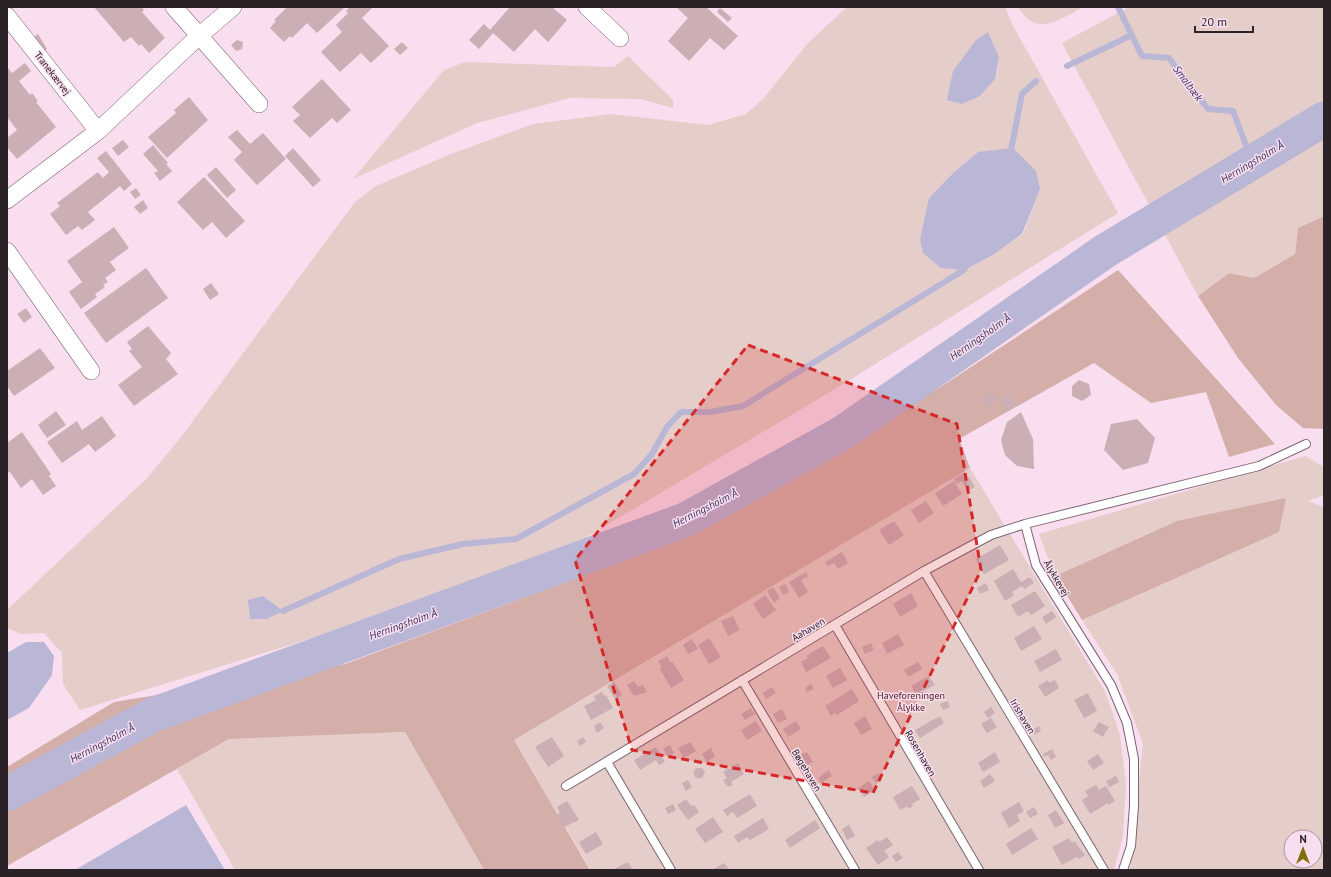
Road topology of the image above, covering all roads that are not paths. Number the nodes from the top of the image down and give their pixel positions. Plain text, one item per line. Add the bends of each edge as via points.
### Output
1 (174, 7) edge
2 (233, 7) edge
3 (587, 7) edge
4 (7, 16) edge
5 (200, 36) junction
6 (620, 38) dead end
7 (259, 104) dead end
8 (98, 131) junction
9 (7, 200) edge
10 (7, 251) edge
11 (91, 370) dead end
12 (1306, 444) dead end
13 (1025, 524) junction
14 (924, 572) junction
15 (834, 625) junction
16 (742, 680) junction
17 (607, 762) junction
18 (566, 786) dead end
19 (671, 870) edge
20 (855, 870) edge
21 (979, 870) edge
22 (1104, 870) edge
23 (1123, 870) edge

1 - 5 street
2 - 5 street
3 - 6 street
4 - 8 street, Tranekærvej
5 - 7 street
5 - 8 street
8 - 9 street
10 - 11 street
12 - 13 lane via 1259,466
13 - 14 lane, Aahaven via 991,534
13 - 23 lane, Ålykkevej via 1036,565 1111,685 1127,723 1134,759 1134,806 1130,846
14 - 15 lane, Aahaven
14 - 22 lane, Irishaven
15 - 16 lane, Aahaven
15 - 21 lane, Rosenhaven
16 - 17 lane, Aahaven
16 - 20 lane, Bøgehaven
17 - 18 lane, Aahaven
17 - 19 lane

